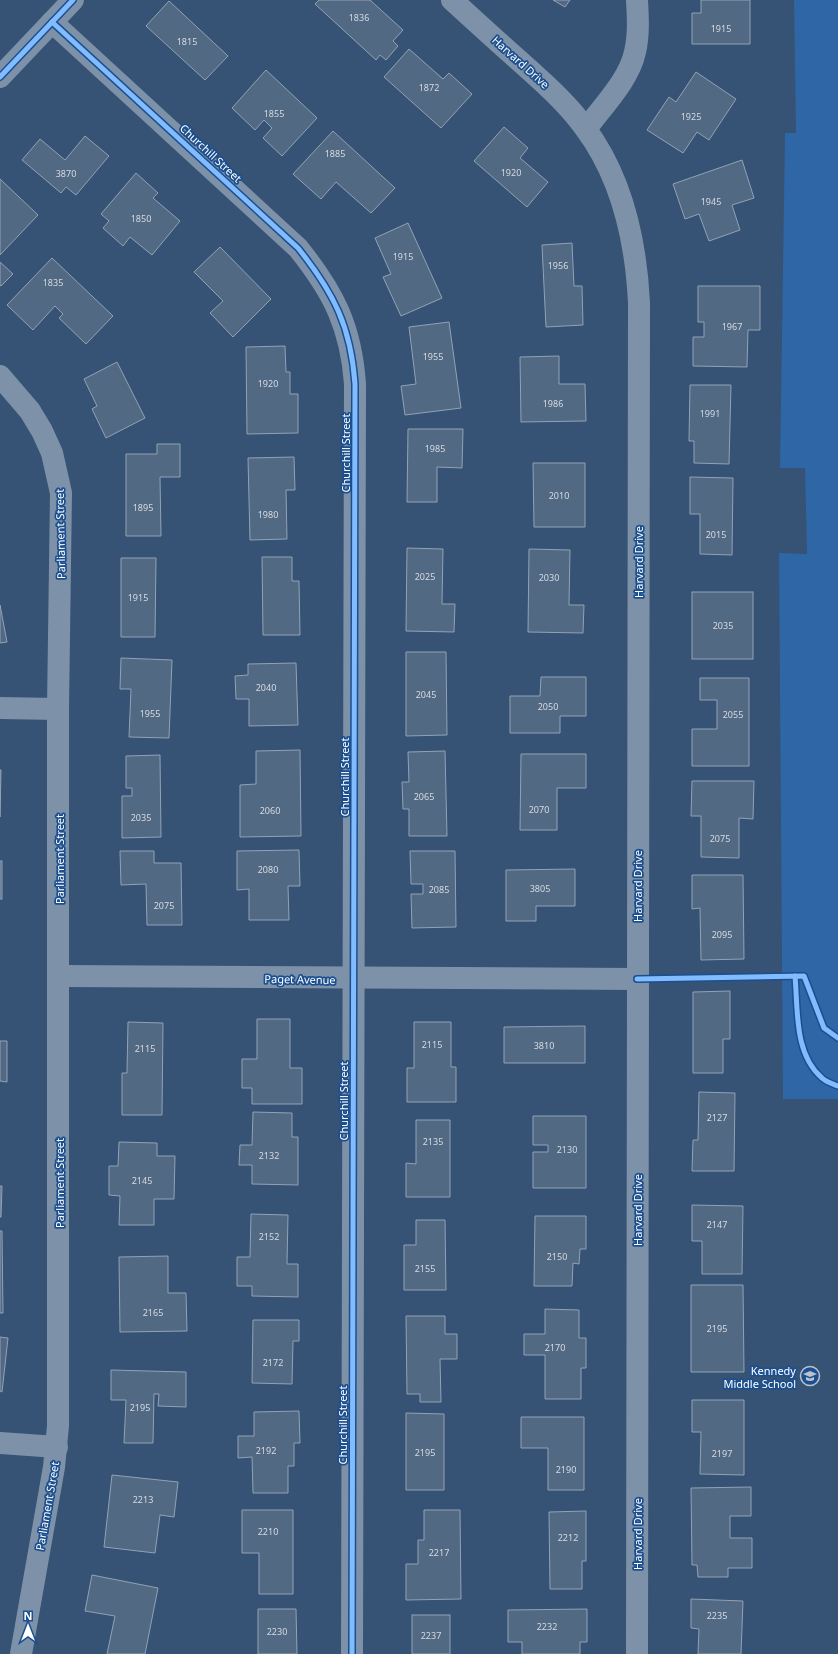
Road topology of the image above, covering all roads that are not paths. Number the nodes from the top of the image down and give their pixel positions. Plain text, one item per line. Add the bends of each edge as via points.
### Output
1 (73, 0) edge
2 (452, 0) edge
3 (637, 0) edge
4 (52, 22) junction
5 (0, 77) edge
6 (586, 128) junction
7 (0, 376) edge
8 (0, 708) edge
9 (58, 708) junction
10 (59, 976) junction
11 (353, 979) junction
12 (637, 979) junction
13 (0, 1444) edge
14 (57, 1447) junction
15 (22, 1654) edge
16 (352, 1654) edge
17 (637, 1654) edge

1 - 4 street
2 - 6 street, Harvard Drive via 554,93
3 - 6 street via 638,35 628,71
4 - 5 street
4 - 11 street, Churchill Street via 298,248 328,290 345,326 355,384
6 - 12 street, Harvard Drive via 607,164 622,201 638,273
7 - 9 street, Parliament Street via 30,411 42,431 58,475 61,512
8 - 9 street
9 - 10 street, Parliament Street
10 - 11 street, Paget Avenue
10 - 14 street, Parliament Street
11 - 12 street, Paget Avenue
11 - 16 street, Churchill Street
12 - 17 street, Harvard Drive
13 - 14 street
14 - 15 street, Parliament Street

